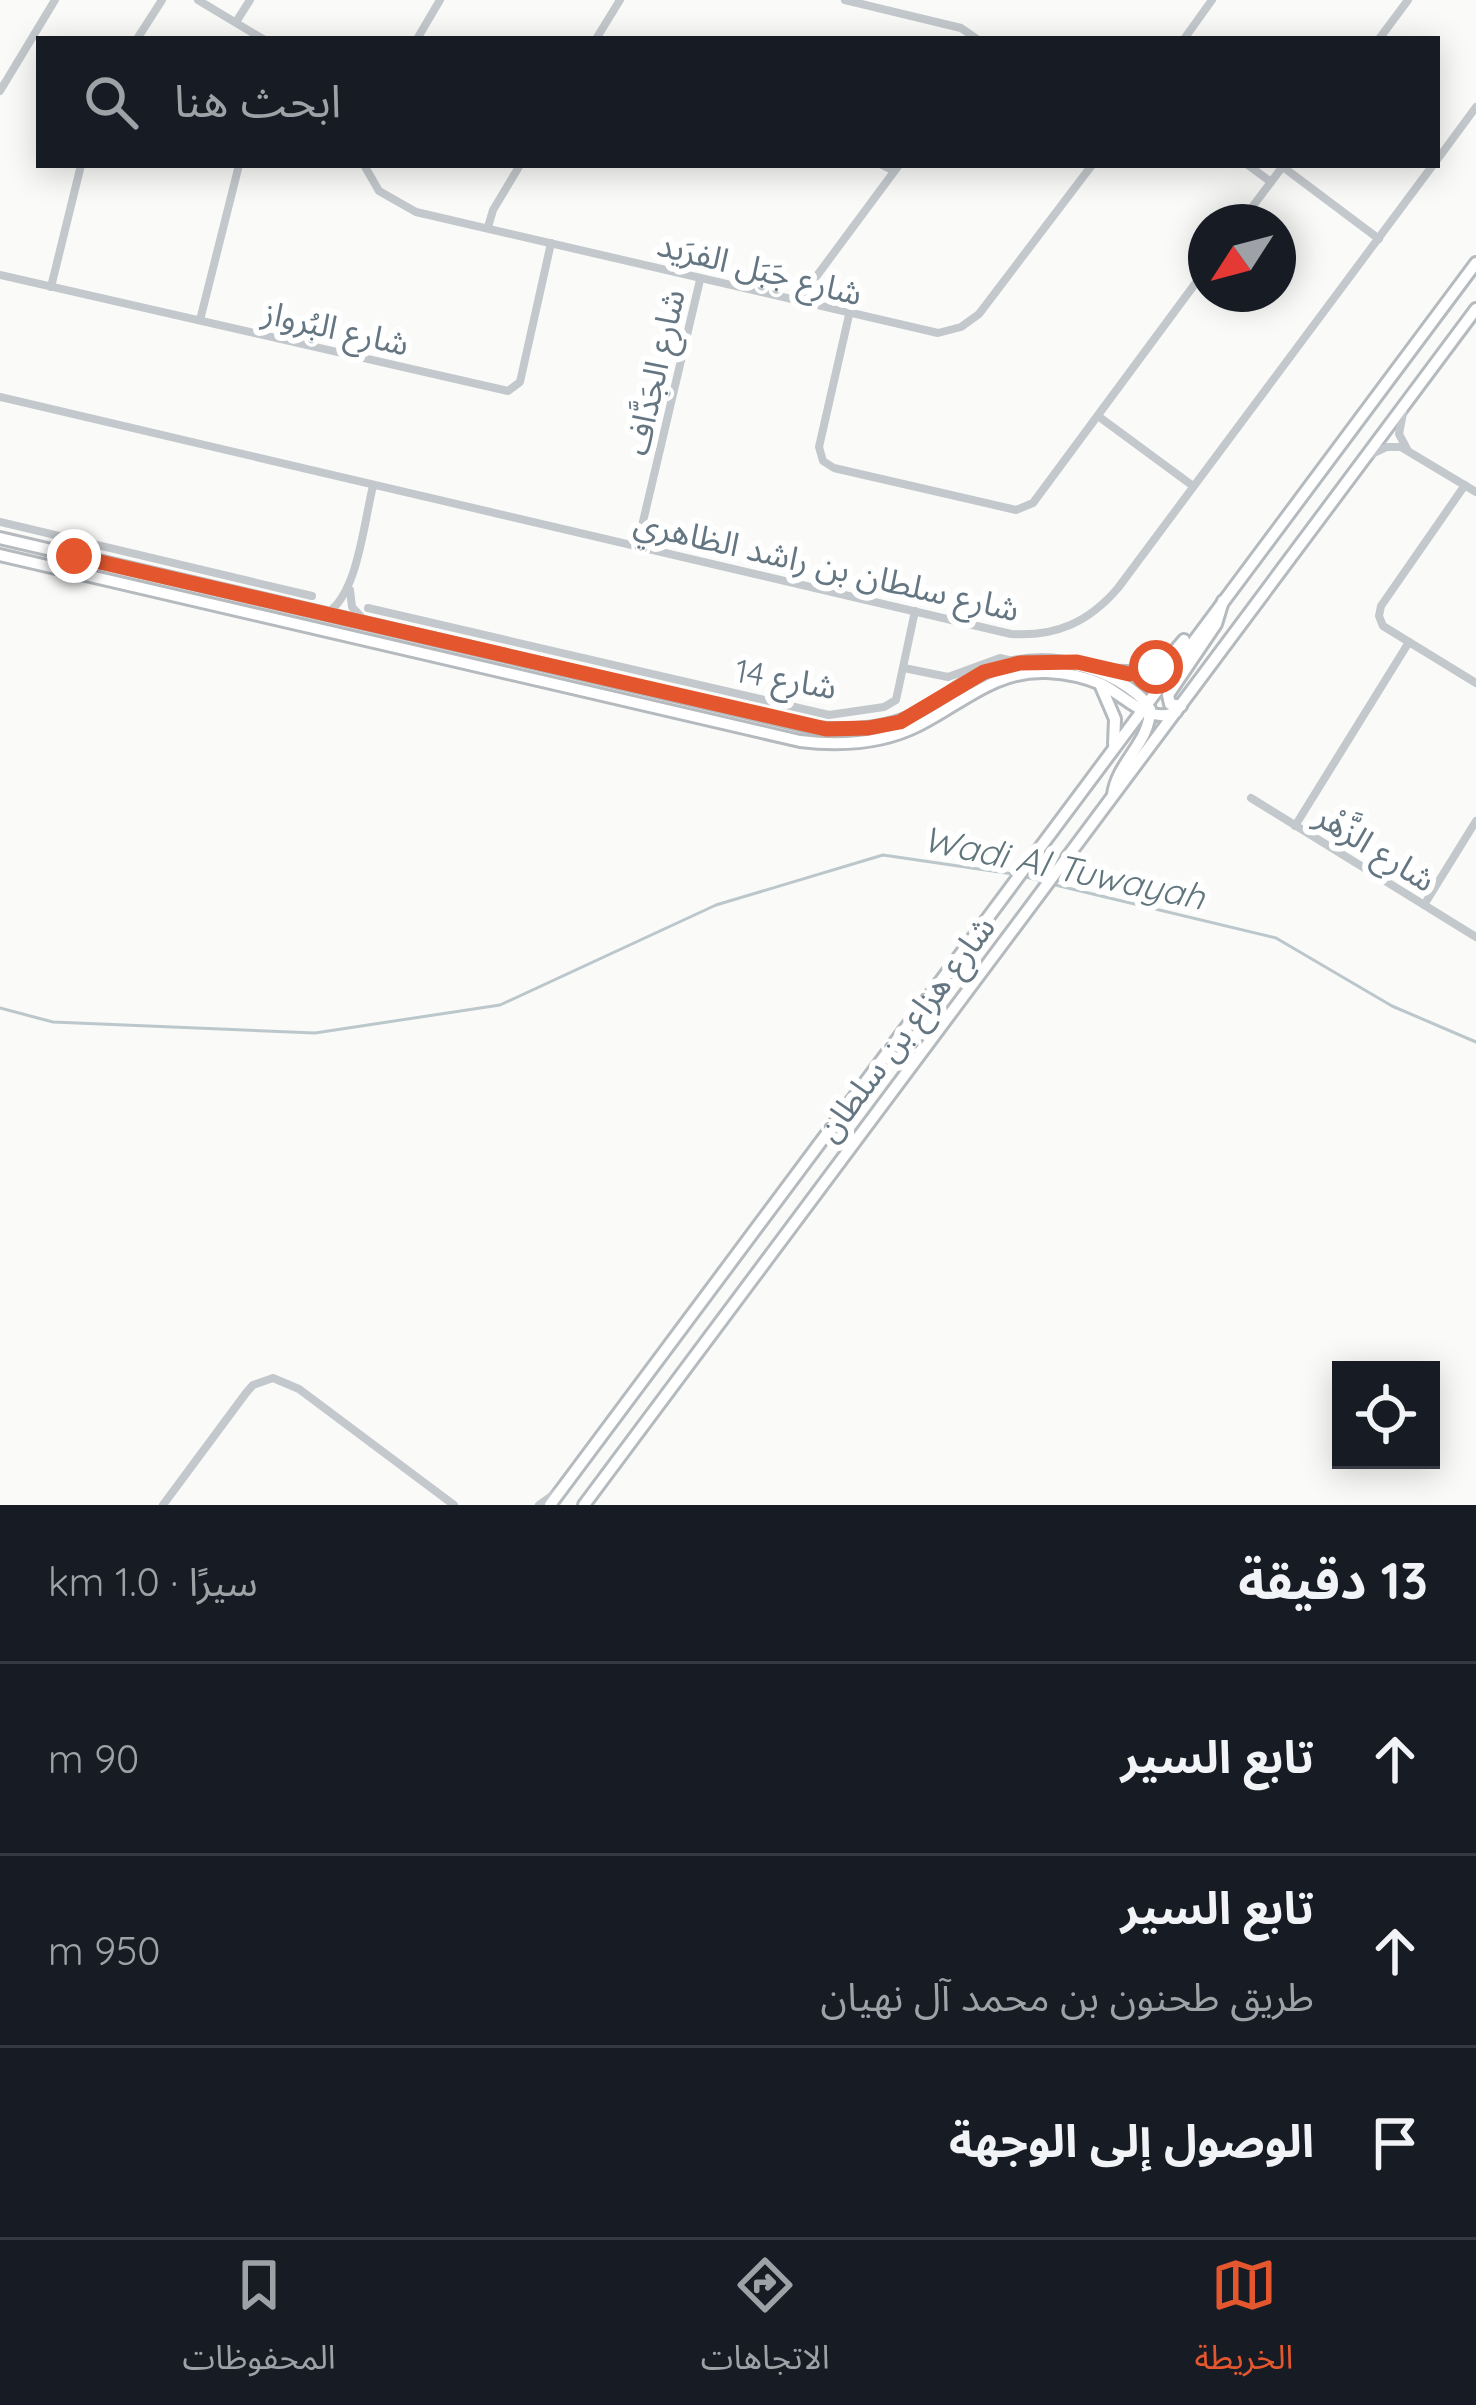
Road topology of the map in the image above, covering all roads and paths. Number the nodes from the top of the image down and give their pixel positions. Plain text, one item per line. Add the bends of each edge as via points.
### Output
1 (55, 0) edge
2 (162, 0) edge
3 (198, 0) edge
4 (250, 0) edge
5 (440, 0) edge
6 (620, 0) edge
7 (845, 0) edge
8 (1212, 0) edge
9 (1408, 0) edge
10 (886, 5) edge
11 (236, 22) junction
12 (139, 36) edge
13 (258, 36) edge
14 (419, 36) edge
15 (598, 36) edge
16 (973, 36) edge
17 (1186, 36) edge
18 (1381, 36) edge
19 (0, 91) edge
20 (1476, 107) edge
21 (1440, 155) edge
22 (80, 168) edge
23 (238, 168) edge
24 (365, 168) edge
25 (518, 168) edge
26 (896, 168) edge
27 (1090, 168) edge
28 (1252, 168) edge
29 (1281, 168) edge
30 (1286, 168) edge
31 (1431, 168) edge
32 (1270, 182) junction
33 (1254, 204) edge
34 (488, 228) junction
35 (1379, 239) junction
36 (551, 243) junction
37 (1476, 263) edge
38 (0, 274) edge
39 (700, 279) junction
40 (51, 287) junction
41 (1188, 293) edge
42 (806, 304) junction
43 (1476, 309) edge
44 (849, 315) junction
45 (200, 320) junction
46 (0, 397) edge
47 (1408, 401) junction
48 (1097, 416) junction
49 (1408, 450) junction
50 (1356, 469) junction
51 (1465, 485) junction
52 (373, 486) junction
53 (1193, 487) junction
54 (1476, 492) edge
55 (0, 522) edge
56 (0, 538) edge
57 (69, 539) junction
58 (637, 547) junction
59 (57, 552) junction
60 (0, 554) edge
61 (74, 556) junction
62 (40, 564) junction
63 (137, 569) junction
64 (350, 584) junction
65 (312, 596) dead end
66 (1224, 598) junction
67 (368, 608) dead end
68 (915, 611) junction
69 (326, 614) junction
70 (368, 624) junction
71 (1408, 642) junction
72 (1063, 662) junction
73 (1020, 663) junction
74 (904, 668) junction
75 (630, 669) junction
76 (649, 674) junction
77 (619, 682) junction
78 (1476, 683) edge
79 (1100, 684) junction
80 (649, 690) junction
81 (648, 706) junction
82 (1146, 709) junction
83 (1179, 709) junction
84 (737, 711) junction
85 (1113, 747) junction
86 (1113, 798) junction
87 (1251, 798) dead end
88 (1476, 820) edge
89 (1295, 826) junction
90 (1424, 905) junction
91 (1476, 937) edge
92 (562, 1490) junction
93 (163, 1505) edge
94 (454, 1505) edge
95 (539, 1505) edge
96 (550, 1505) edge
97 (584, 1505) edge

1 - 19 street
2 - 12 street
3 - 11 street
4 - 11 street
5 - 14 street
6 - 15 street
7 - 10 street
8 - 17 street
9 - 18 street
10 - 16 street
11 - 13 street
20 - 21 street, شارع سلطان بن راشد الظاهري
22 - 40 street
23 - 45 street
24 - 34 street, شارع جَبَل الفرَيد via 391,202
25 - 34 street
26 - 42 street via 813,281
27 - 44 street, شارع جَبَل الفرَيد via 970,322 927,332
28 - 32 street
29 - 32 street
30 - 35 street
31 - 35 street, شارع سلطان بن راشد الظاهري
32 - 33 street
34 - 36 street, شارع جَبَل الفرَيد
35 - 53 street, شارع سلطان بن راشد الظاهري
36 - 39 street, شارع جَبَل الفرَيد
36 - 45 street, شارع البُرواز via 520,382 508,391
37 - 66 main road, شارع هزاع بن سلطان
38 - 40 street, شارع البُرواز
39 - 42 street, شارع جَبَل الفرَيد
39 - 58 street, شارع الجَدَّاف
40 - 45 street, شارع البُرواز
41 - 48 street
42 - 44 street, شارع جَبَل الفرَيد
43 - 47 main road, شارع هزاع بن سلطان
44 - 48 street via 819,447 834,469 1022,509
46 - 52 street, شارع سلطان بن راشد الظاهري
47 - 49 street via 1399,428
47 - 50 main road, شارع هزاع بن سلطان
48 - 53 street
49 - 50 street via 1380,449
49 - 51 street
50 - 83 main road, شارع هزاع بن سلطان
51 - 54 street
51 - 71 street via 1381,606 1383,626
52 - 58 street, شارع سلطان بن راشد الظاهري
52 - 64 street
53 - 68 street, شارع سلطان بن راشد الظاهري via 1108,601 1068,628 1011,634
55 - 57 street
56 - 59 main road
57 - 59 street
57 - 61 street
57 - 65 street
58 - 68 street, شارع سلطان بن راشد الظاهري
59 - 61 main road
60 - 62 main road
61 - 63 main road
62 - 63 main road via 128,577
62 - 81 main road
63 - 69 main road
64 - 69 street
64 - 70 street via 352,607
66 - 72 main road via 1150,670
66 - 82 main road, شارع هزاع بن سلطان
66 - 83 main road via 1168,695
67 - 75 street, شارع 14
68 - 74 street, شارع 14
69 - 70 main road
70 - 77 main road
71 - 78 street
71 - 89 street
72 - 73 main road
72 - 82 main road via 1114,679
73 - 74 street via 1000,658 948,677
73 - 84 main road via 984,672 920,713 878,727 826,729
74 - 76 street, شارع 14 via 891,705 829,715
75 - 76 street, شارع 14
75 - 77 street
76 - 80 street
77 - 80 main road
79 - 81 main road via 1012,674 914,728 853,743 800,741
79 - 82 main road
79 - 85 main road via 1116,727
80 - 84 main road
81 - 84 main road via 727,719
82 - 83 main road via 1162,717
82 - 85 main road, شارع هزاع بن سلطان
82 - 86 main road via 1147,732
83 - 86 main road, شارع هزاع بن سلطان
85 - 92 main road, شارع هزاع بن سلطان
86 - 97 main road, شارع هزاع بن سلطان
87 - 89 street, شارع الزَّهْر
88 - 90 street
89 - 90 street, شارع الزَّهْر
90 - 91 street, شارع الزَّهْر
92 - 95 street
92 - 96 main road, شارع هزاع بن سلطان
93 - 94 street via 246,1394 273,1378

